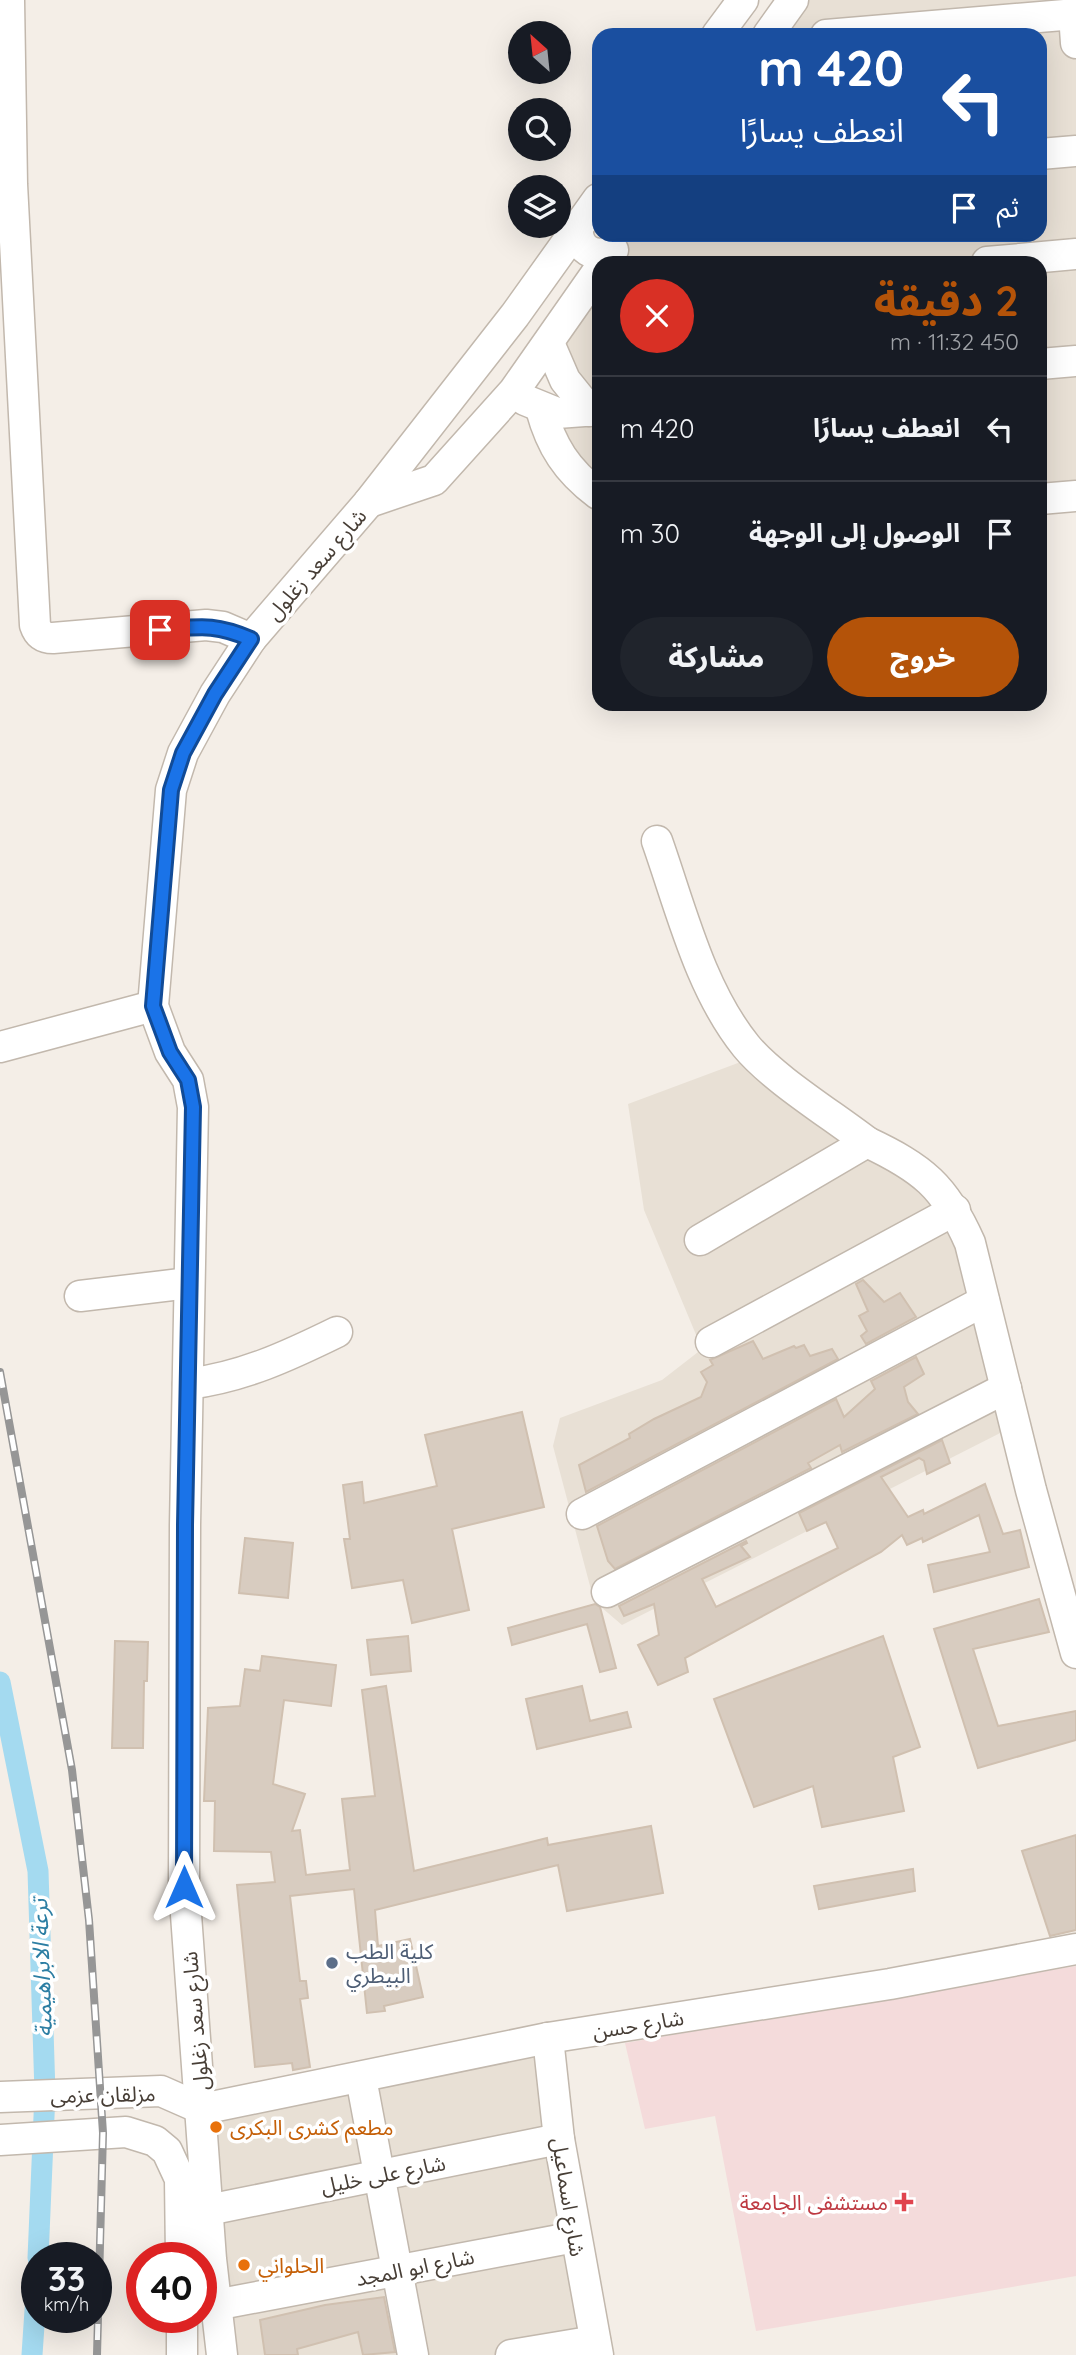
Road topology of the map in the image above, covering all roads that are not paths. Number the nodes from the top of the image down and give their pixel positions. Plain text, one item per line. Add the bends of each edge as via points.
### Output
1 (9, 0) edge
2 (743, 0) edge
3 (793, 0) edge
4 (1075, 24) edge
5 (722, 28) edge
6 (773, 28) edge
7 (984, 28) edge
8 (1076, 151) edge
9 (1047, 153) edge
10 (592, 207) edge
11 (578, 227) junction
12 (610, 254) edge
13 (1076, 254) edge
14 (1047, 257) edge
15 (549, 267) junction
16 (590, 295) edge
17 (549, 343) junction
18 (1076, 361) edge
19 (1047, 363) edge
20 (514, 391) junction
21 (592, 408) edge
22 (541, 409) junction
23 (592, 410) edge
24 (592, 489) edge
25 (1076, 496) edge
26 (1047, 498) edge
27 (369, 502) junction
28 (251, 639) junction
29 (657, 841) dead end
30 (153, 1006) junction
31 (0, 1047) edge
32 (867, 1142) junction
33 (955, 1210) junction
34 (700, 1240) dead end
35 (189, 1283) junction
36 (80, 1296) dead end
37 (984, 1301) junction
38 (337, 1332) dead end
39 (711, 1342) dead end
40 (188, 1384) junction
41 (1006, 1388) junction
42 (582, 1514) dead end
43 (607, 1592) dead end
44 (1076, 1653) edge
45 (1076, 1949) edge
46 (548, 2039) junction
47 (361, 2078) junction
48 (0, 2097) edge
49 (202, 2109) junction
50 (559, 2139) junction
51 (1, 2140) edge
52 (377, 2175) junction
53 (208, 2210) junction
54 (575, 2237) junction
55 (181, 2242) edge
56 (207, 2242) edge
57 (397, 2270) junction
58 (217, 2305) edge
59 (217, 2319) edge
60 (181, 2333) edge
61 (596, 2348) edge
62 (182, 2355) edge
63 (222, 2355) edge
64 (413, 2355) edge
65 (511, 2355) edge

1 - 28 street via 12,184 35,625 45,638 206,625
2 - 5 street
3 - 6 street
4 - 7 street
8 - 9 street
10 - 11 street, شارع سعد زغلول
11 - 12 street via 579,240 587,251
11 - 15 street, شارع سعد زغلول
13 - 14 street
15 - 16 street via 563,265 575,272
15 - 27 street, شارع سعد زغلول
16 - 17 street
17 - 20 street
17 - 21 street via 565,380
18 - 19 street
20 - 22 street
20 - 27 street via 434,480
22 - 23 street via 574,414
22 - 24 street via 548,436 562,460
25 - 26 street
27 - 28 street, شارع سعد زغلول
28 - 30 street, شارع سعد زغلول via 183,753 171,790
29 - 32 street via 711,987 730,1024 763,1064
30 - 31 street
30 - 35 street, شارع سعد زغلول via 170,1052 188,1080 193,1107
32 - 33 street via 937,1185
32 - 34 street
33 - 37 street via 970,1243
33 - 39 street
35 - 36 street
35 - 40 street, شارع سعد زغلول
37 - 41 street
37 - 42 street
38 - 40 street via 261,1369
40 - 49 street, شارع سعد زغلول via 184,1887
41 - 43 street
41 - 44 street
45 - 46 street, شارع حسن
46 - 47 street, شارع حسن
46 - 50 street, شارع اسماعيل
47 - 49 street, شارع حسن
47 - 52 street
48 - 49 street, مزلقان عزمى via 160,2091
49 - 53 street, شارع سعد زغلول
50 - 52 street, شارع على خليل
50 - 54 street, شارع اسماعيل
51 - 55 street, مزلقان عزمى via 141,2134 167,2151 176,2164
52 - 53 street, شارع على خليل
52 - 57 street
53 - 56 street, شارع سعد زغلول
54 - 57 street, شارع ابو المجد
54 - 61 street, شارع اسماعيل
57 - 58 street, شارع ابو المجد
57 - 64 street
59 - 63 street, شارع سعد زغلول
60 - 62 street
61 - 65 street

